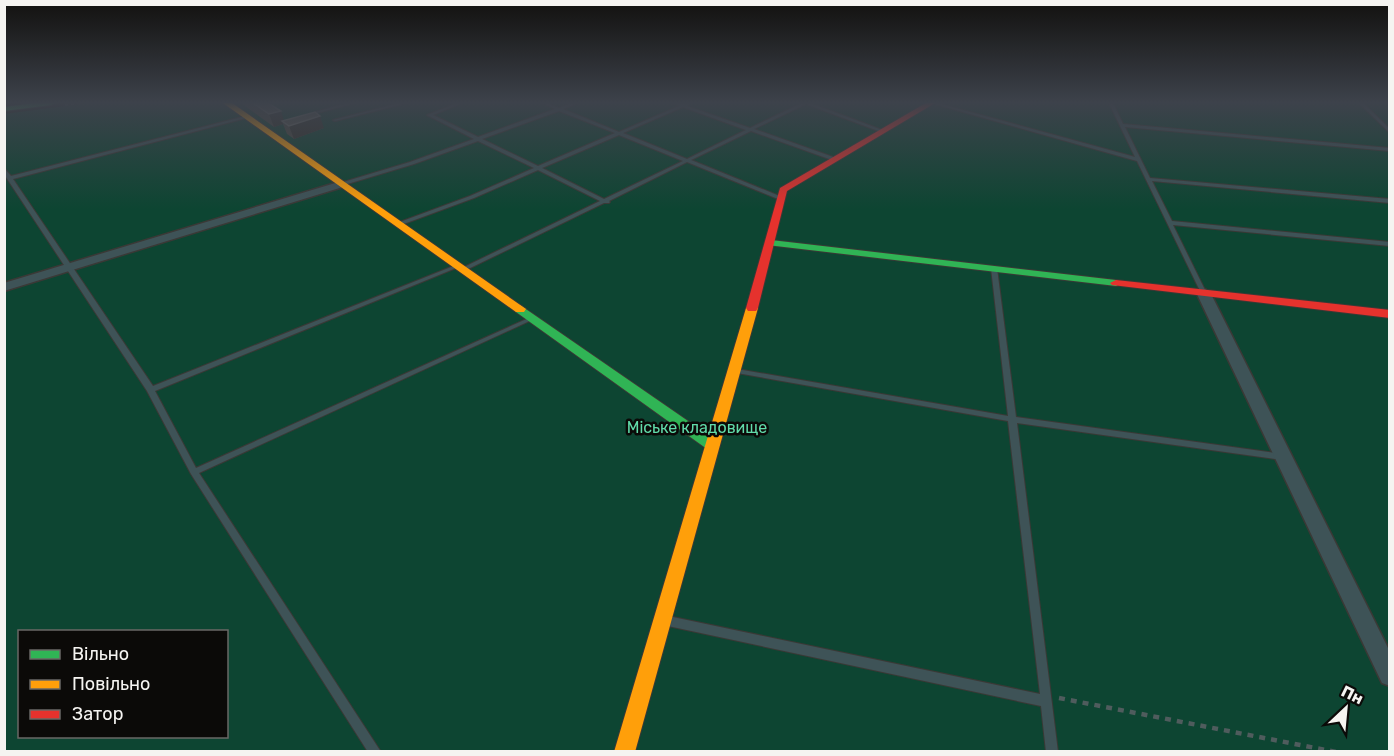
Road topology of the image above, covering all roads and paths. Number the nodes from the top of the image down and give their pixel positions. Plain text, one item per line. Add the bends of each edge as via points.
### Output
1 (165, 138) edge
2 (278, 138) edge
3 (606, 138) edge
4 (631, 138) edge
5 (732, 138) edge
6 (776, 138) edge
7 (870, 138) edge
8 (1060, 138) edge
9 (1128, 138) edge
10 (1263, 138) edge
11 (481, 139) joint
12 (1389, 150) edge
13 (834, 159) junction
14 (1139, 160) junction
15 (688, 161) junction
16 (539, 167) junction
17 (4, 169) edge
18 (11, 178) junction
19 (1148, 179) junction
20 (342, 184) junction
21 (780, 198) junction
22 (1389, 201) edge
23 (607, 202) junction
24 (1170, 223) junction
25 (399, 224) junction
26 (771, 243) junction
27 (1389, 244) edge
28 (69, 267) junction
29 (461, 268) junction
30 (994, 268) junction
31 (4, 287) edge
32 (1203, 292) junction
33 (1389, 314) edge
34 (533, 318) junction
35 (735, 371) junction
36 (151, 390) junction
37 (1011, 418) junction
38 (712, 445) junction
39 (1284, 457) junction
40 (194, 472) junction
41 (662, 620) junction
42 (1389, 676) edge
43 (1045, 700) junction
44 (375, 752) edge
45 (624, 752) edge
46 (1052, 752) edge
47 (1336, 752) edge

1 - 18 lane
2 - 20 street
3 - 16 lane
4 - 15 lane
5 - 15 lane
6 - 13 lane
7 - 13 street
8 - 14 lane
9 - 14 lane
10 - 12 lane
11 - 16 lane
11 - 20 lane
13 - 21 street via 783,190
14 - 19 lane
15 - 21 lane
15 - 23 lane
16 - 23 lane
16 - 25 lane
17 - 18 lane
18 - 28 lane
19 - 22 lane
19 - 24 lane
20 - 25 street
20 - 28 street
21 - 26 street
23 - 29 lane
24 - 27 lane
24 - 32 lane
25 - 29 street
26 - 30 street
26 - 35 street
28 - 31 street
28 - 36 lane
29 - 34 street
29 - 36 lane
30 - 32 street
30 - 37 lane
32 - 33 street
32 - 39 street
34 - 38 street
34 - 40 lane
35 - 37 lane
35 - 38 street
36 - 40 lane
37 - 39 lane
37 - 43 lane
38 - 41 street
39 - 42 street
40 - 44 lane
41 - 43 lane
41 - 45 street
43 - 46 lane
43 - 47 path via 1063,698

